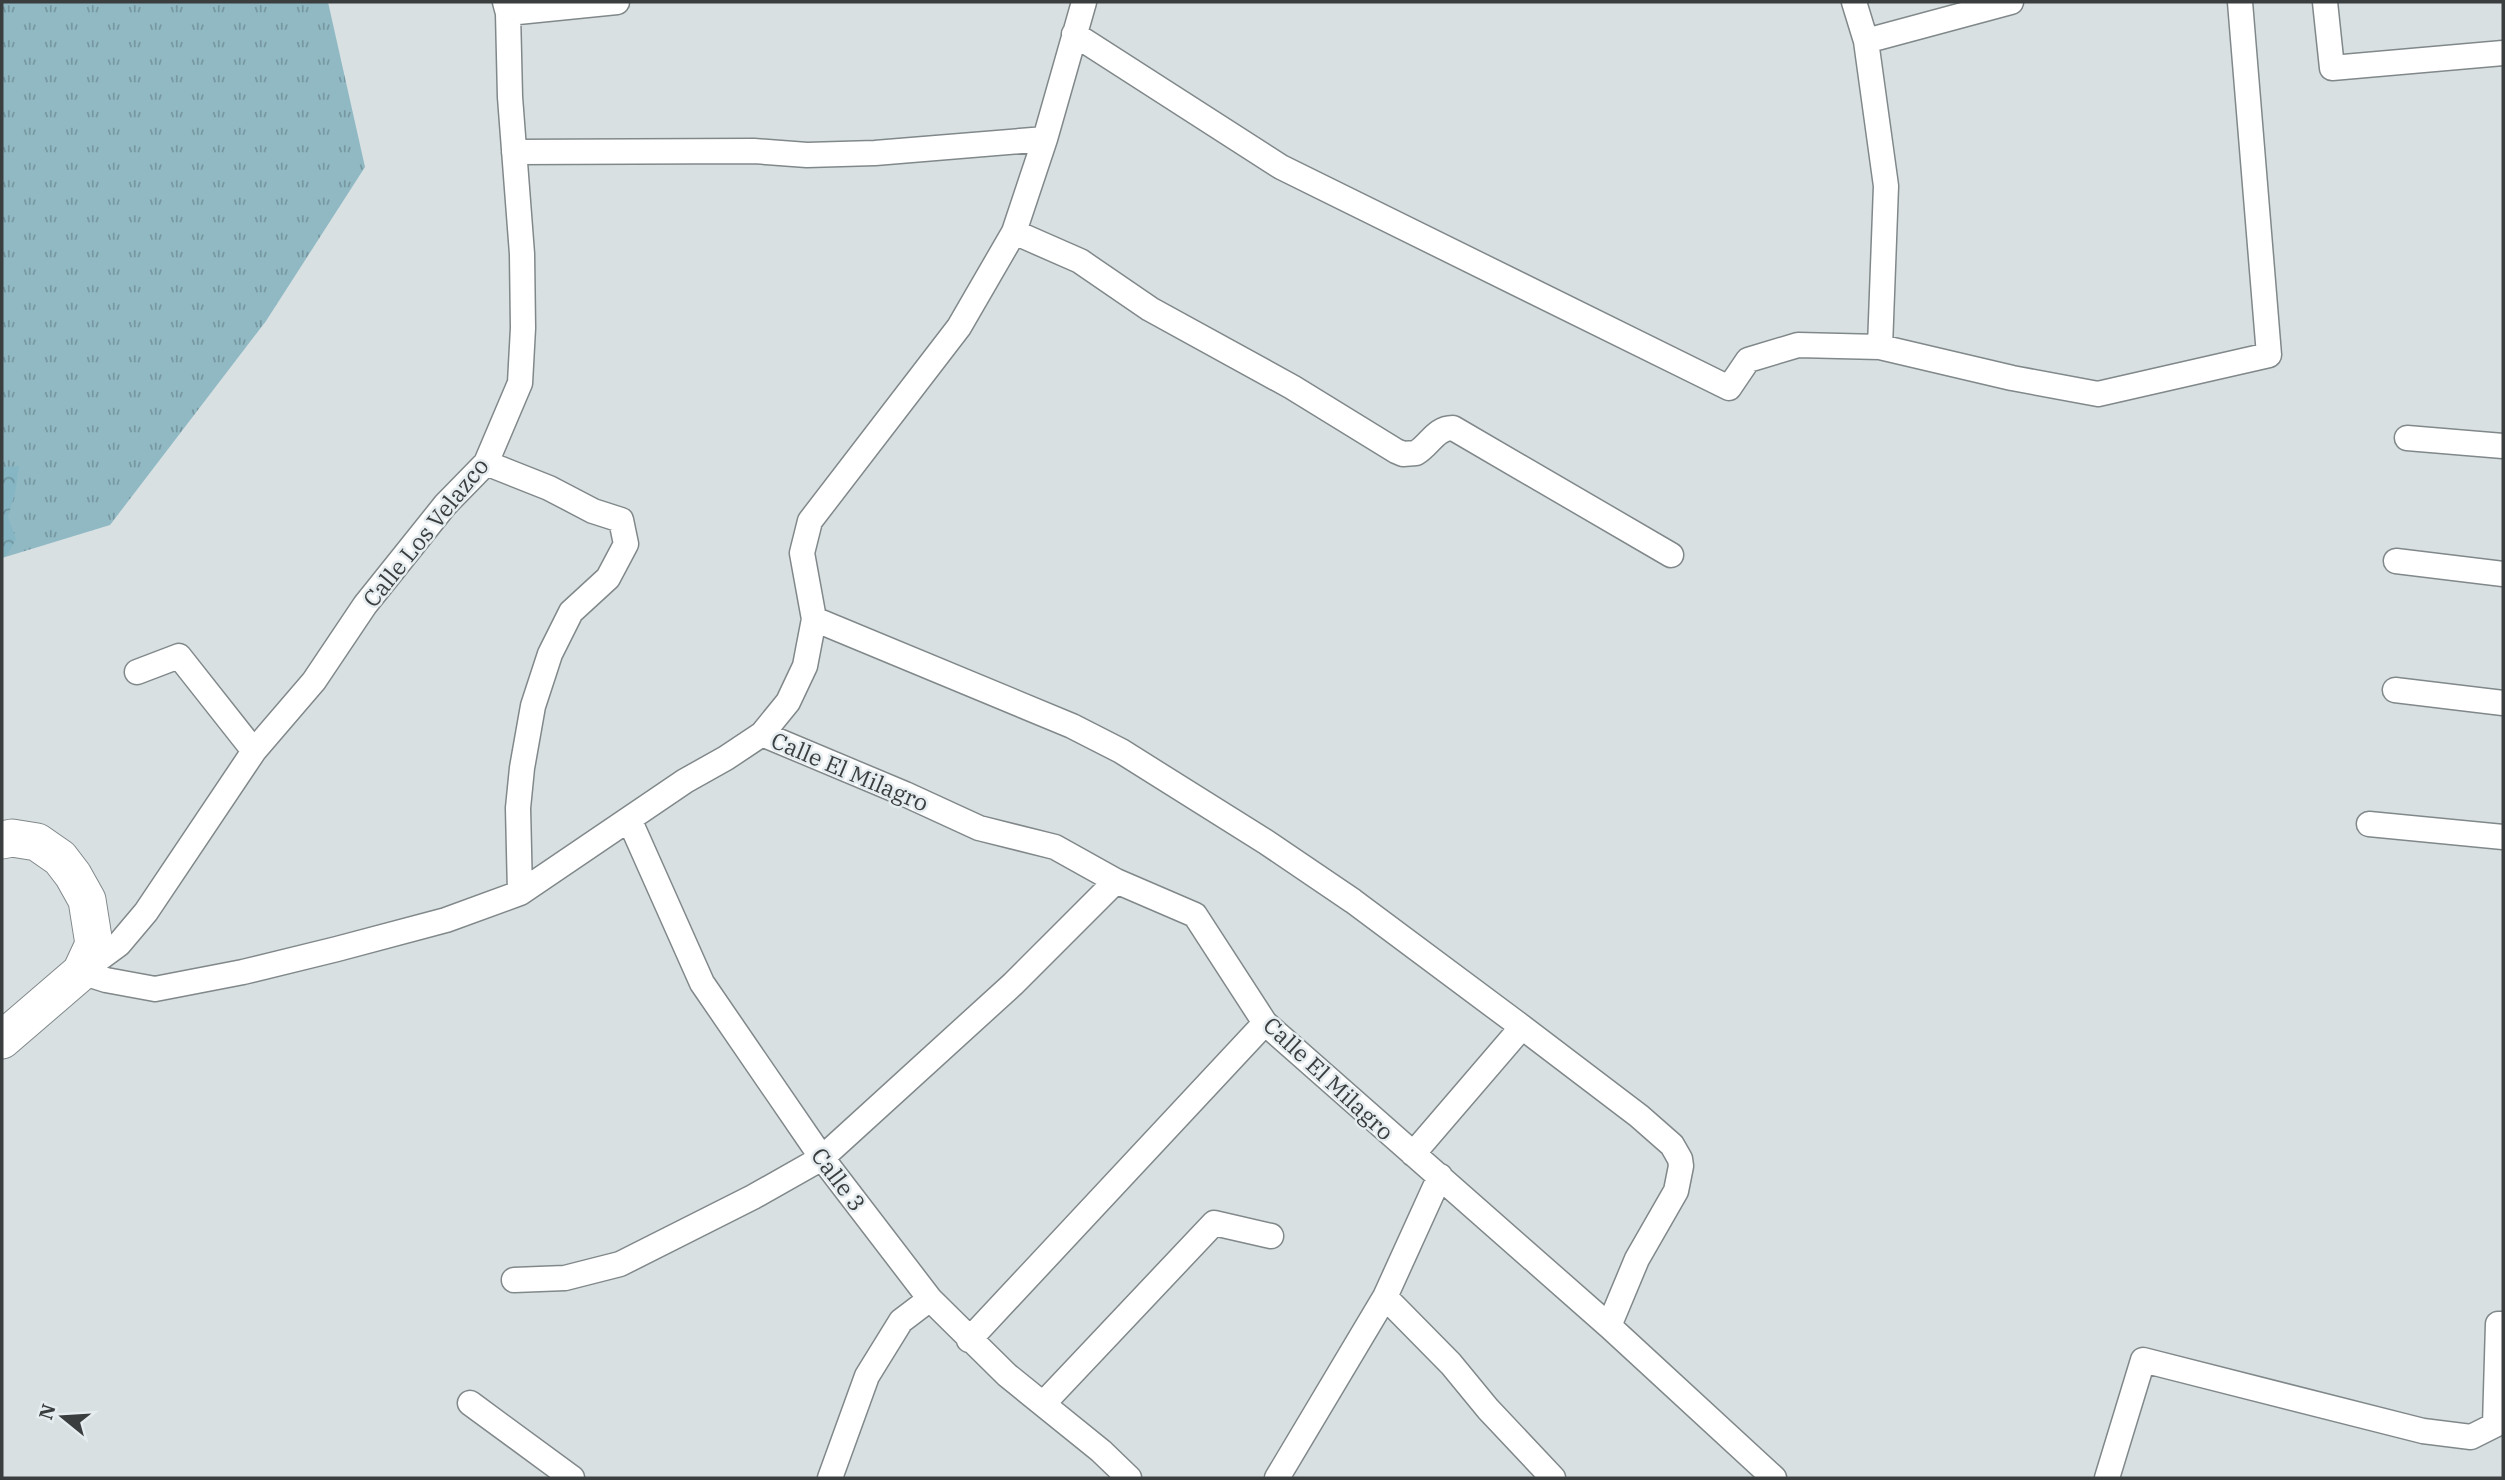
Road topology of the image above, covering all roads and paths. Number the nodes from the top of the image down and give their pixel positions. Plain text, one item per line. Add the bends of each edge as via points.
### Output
1 (617, 2) edge
2 (1084, 2) edge
3 (1854, 2) edge
4 (2011, 2) edge
5 (2240, 2) edge
6 (2325, 2) edge
7 (507, 7) edge
8 (1074, 34) junction
9 (1866, 41) junction
10 (2503, 53) edge
11 (1045, 139) junction
12 (514, 152) junction
13 (1014, 232) junction
14 (1880, 347) junction
15 (2407, 438) dead end
16 (2503, 446) edge
17 (486, 463) junction
18 (1671, 555) dead end
19 (2396, 561) dead end
20 (2503, 574) edge
21 (814, 619) junction
22 (138, 672) dead end
23 (2395, 690) dead end
24 (2503, 703) edge
25 (762, 734) junction
26 (254, 751) junction
27 (629, 819) junction
28 (2369, 824) dead end
29 (2503, 837) edge
30 (2, 840) edge
31 (1116, 881) junction
32 (520, 893) junction
33 (81, 972) junction
34 (1265, 1023) junction
35 (1522, 1027) junction
36 (2, 1040) edge
37 (1413, 1154) junction
38 (822, 1158) junction
39 (1440, 1176) junction
40 (1271, 1236) dead end
41 (514, 1280) dead end
42 (1385, 1297) junction
43 (930, 1298) junction
44 (2503, 1324) edge
45 (1609, 1326) junction
46 (970, 1340) junction
47 (470, 1403) dead end
48 (1043, 1404) junction
49 (572, 1478) edge
50 (831, 1478) edge
51 (1129, 1478) edge
52 (1277, 1478) edge
53 (1553, 1478) edge
54 (1774, 1478) edge
55 (2107, 1478) edge

1 - 7 street
2 - 8 street
3 - 9 street
4 - 9 street
5 - 14 street via 2269,355 2098,394
6 - 10 street via 2332,68
7 - 12 street, Calle Los Velazco
8 - 11 street
8 - 14 street via 1281,167 1729,388 1748,360 1798,345
9 - 14 street via 1886,186
11 - 12 street via 807,155 754,150
11 - 13 street
12 - 17 street, Calle Los Velazco via 522,254 520,383
13 - 18 street via 1080,261 1150,309 1396,451 1416,453 1438,432 1453,428
13 - 21 street via 959,327 810,522 802,553
15 - 16 street
17 - 26 street, Calle Los Velazco via 445,505 365,605 314,681
17 - 32 street via 621,520 626,544 608,578 571,612 550,654 533,706 519,808
19 - 20 street
21 - 25 street via 805,666 788,702
21 - 35 street via 1072,726 1121,751 1353,901
22 - 26 street via 179,656
23 - 24 street
25 - 27 street
25 - 31 street, Calle El Milagro via 979,828 1055,847
26 - 33 street, Calle Los Velazco via 146,912 119,944
27 - 32 street
27 - 38 street, Calle 3 via 702,983
28 - 29 street
30 - 33 highway via 37,842 73,874 88,900 94,944
31 - 34 street, Calle El Milagro via 1195,915
31 - 38 street via 1013,984
32 - 33 street via 337,949 155,989
33 - 36 highway
34 - 37 street, Calle El Milagro
34 - 46 street
35 - 37 street
35 - 45 street via 1639,1116 1672,1145 1680,1159 1676,1191 1637,1258
37 - 39 street, Calle El Milagro
38 - 41 street via 620,1264 565,1278
38 - 43 street, Calle 3
39 - 42 street
39 - 45 street, Calle El Milagro
40 - 48 street via 1214,1223
42 - 52 street
42 - 53 street
43 - 46 street, Calle 3
43 - 50 street via 901,1321 867,1376
44 - 55 street via 2497,1324 2495,1425 2471,1437 2423,1431 2143,1360
45 - 54 street, Calle El Milagro
46 - 48 street, Calle 3
47 - 49 street
48 - 51 street, Calle 3

